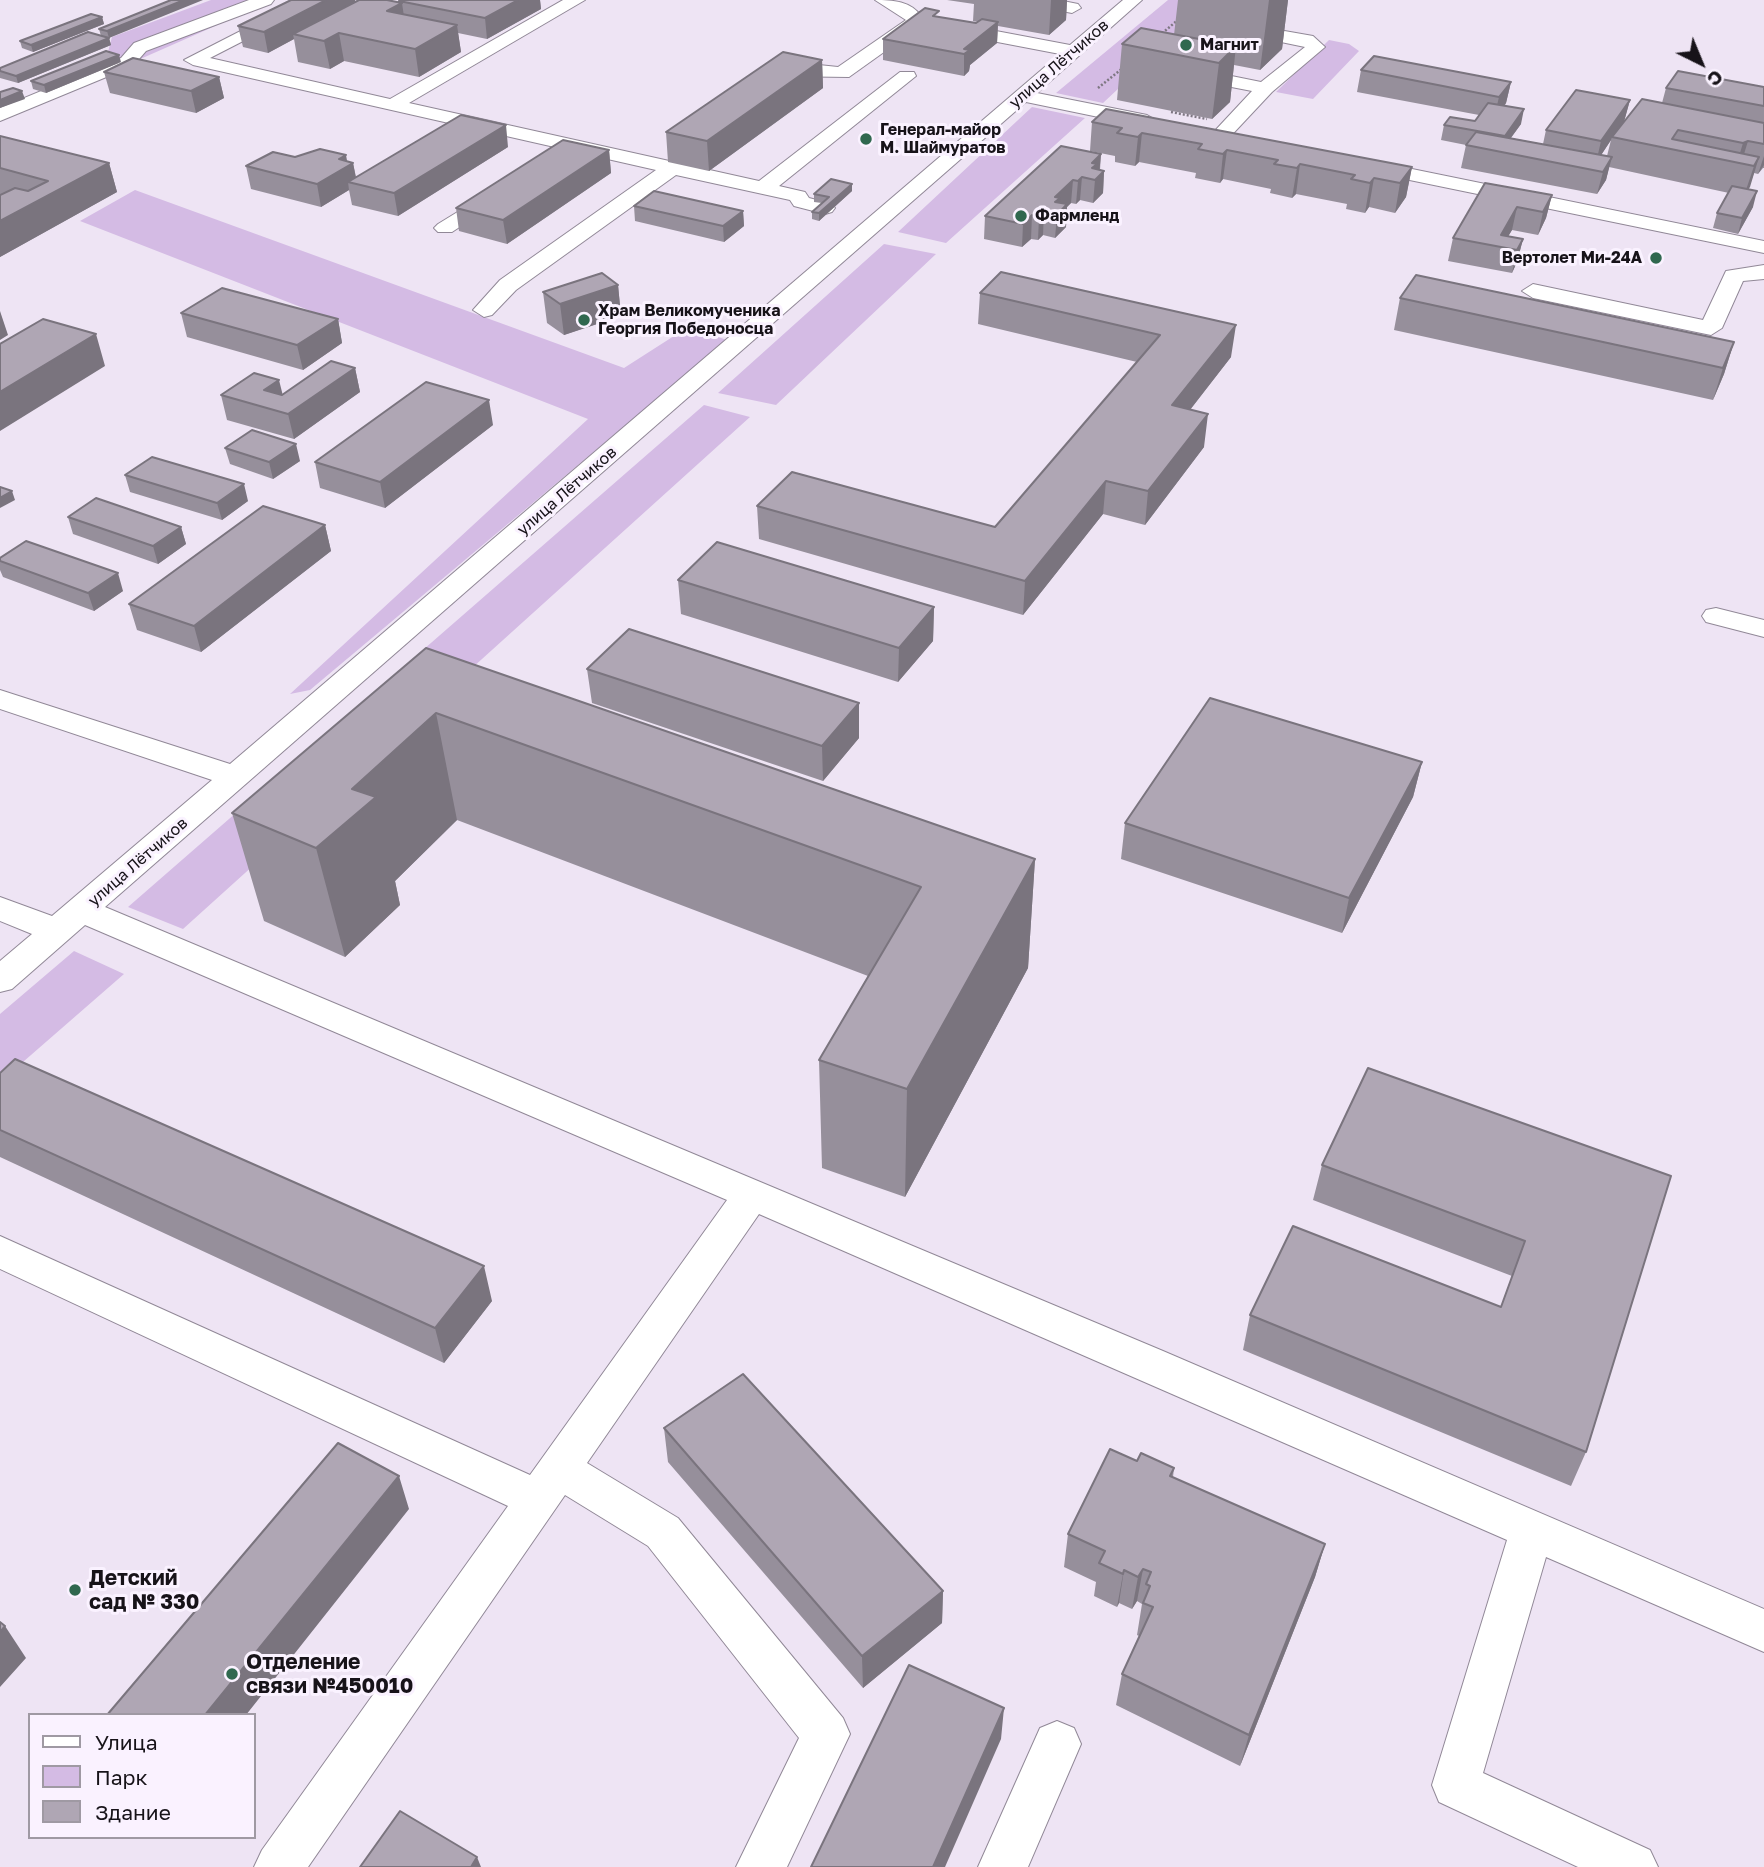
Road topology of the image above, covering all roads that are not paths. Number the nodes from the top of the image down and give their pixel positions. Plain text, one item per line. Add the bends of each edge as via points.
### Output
1 (265, 0) edge
2 (314, 0) edge
3 (539, 0) edge
4 (884, 0) edge
5 (1032, 0) edge
6 (1133, 0) edge
7 (571, 3) edge
8 (1072, 8) dead end
9 (916, 21) junction
10 (1205, 22) road end
11 (1073, 51) junction
12 (1153, 66) edge
13 (907, 76) dead end
14 (764, 78) edge
15 (1174, 83) edge
16 (1260, 93) junction
17 (1022, 96) junction
18 (392, 105) junction
19 (0, 115) edge
20 (1166, 118) edge
21 (1244, 141) edge
22 (570, 145) junction
23 (666, 146) edge
24 (547, 160) edge
25 (644, 162) junction
26 (1348, 162) edge
27 (672, 168) junction
28 (513, 183) edge
29 (763, 188) junction
30 (847, 213) junction
31 (445, 229) dead end
32 (1764, 247) edge
33 (1764, 272) edge
34 (1533, 290) dead end
35 (484, 310) dead end
36 (1716, 616) dead end
37 (1764, 629) edge
38 (0, 699) edge
39 (236, 777) junction
40 (0, 908) edge
41 (69, 921) junction
42 (0, 980) edge
43 (751, 1195) junction
44 (0, 1252) edge
45 (548, 1484) junction
46 (1532, 1530) junction
47 (1764, 1631) edge
48 (1057, 1744) dead end
49 (279, 1867) edge
50 (761, 1867) edge
51 (1003, 1867) edge
52 (1633, 1867) edge

1 - 19 street via 140,47 127,62
2 - 18 street via 193,60
3 - 7 street
4 - 9 street
5 - 8 street
6 - 11 street, улица Лётчиков
7 - 18 street
9 - 11 street
9 - 14 street via 850,70 831,74 782,68
10 - 16 street via 1316,45
11 - 17 street, улица Лётчиков
12 - 16 street
13 - 29 street
15 - 16 street
16 - 21 street via 1215,130
17 - 20 street
17 - 30 street, улица Лётчиков
18 - 22 street
22 - 24 street
22 - 25 street
23 - 25 street
25 - 27 street
26 - 32 street
27 - 29 street
27 - 35 street via 508,285
28 - 31 street
29 - 30 street
30 - 39 street, улица Лётчиков
33 - 34 street via 1734,276 1711,328
36 - 37 street
38 - 39 street
39 - 41 street, улица Лётчиков
40 - 41 street
41 - 42 street, улица Лётчиков
41 - 43 street
43 - 45 street
43 - 46 street
44 - 45 street
45 - 49 street
45 - 50 street via 663,1532 826,1734
46 - 47 street
46 - 52 street via 1456,1785
48 - 51 street

